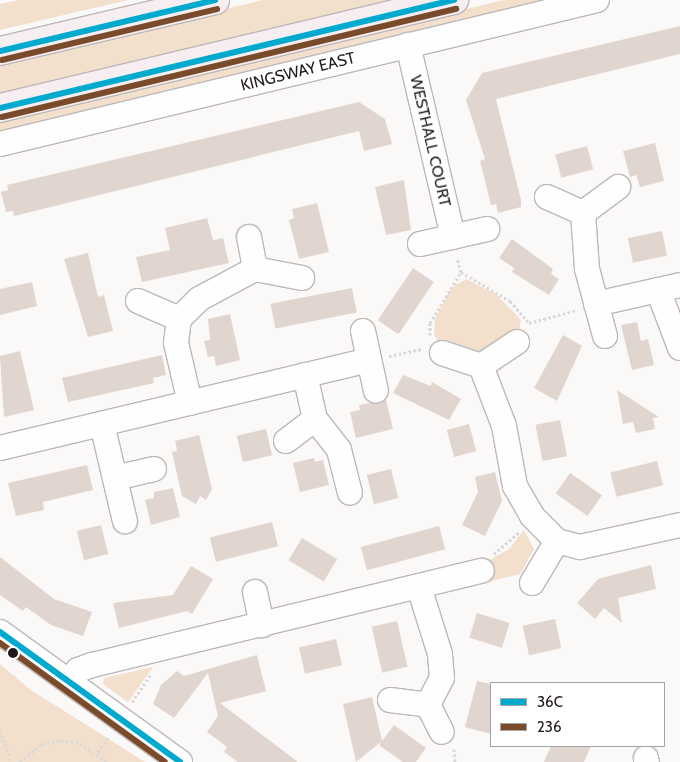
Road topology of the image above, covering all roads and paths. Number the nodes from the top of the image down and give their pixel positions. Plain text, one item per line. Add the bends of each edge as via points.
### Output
1 (215, 0) edge
2 (454, 0) edge
3 (597, 0) edge
4 (408, 45) junction
5 (0, 51) edge
6 (0, 108) edge
7 (0, 144) edge
8 (618, 187) dead end
9 (547, 197) dead end
10 (583, 213) junction
11 (487, 229) dead end
12 (249, 237) dead end
13 (454, 242) junction
14 (420, 244) dead end
15 (255, 270) junction
16 (461, 272) junction
17 (302, 278) dead end
18 (669, 288) edge
19 (138, 300) dead end
20 (596, 304) junction
21 (179, 319) junction
22 (362, 331) dead end
23 (605, 336) dead end
24 (517, 342) dead end
25 (434, 347) junction
26 (680, 348) edge
27 (369, 360) junction
28 (481, 366) junction
29 (305, 375) junction
30 (376, 391) dead end
31 (190, 403) junction
32 (315, 419) junction
33 (102, 424) junction
34 (286, 442) dead end
35 (0, 448) edge
36 (154, 469) dead end
37 (115, 478) junction
38 (350, 493) dead end
39 (532, 516) junction
40 (125, 521) dead end
41 (680, 525) edge
42 (556, 541) junction
43 (482, 571) joint
44 (532, 583) dead end
45 (419, 587) junction
46 (254, 592) dead end
47 (262, 625) junction
48 (0, 632) edge
49 (69, 681) junction
50 (390, 700) dead end
51 (428, 705) junction
52 (0, 730) edge
53 (442, 732) dead end
54 (11, 762) edge
55 (20, 762) edge
56 (107, 762) edge
57 (180, 762) edge

1 - 5 highway
2 - 6 highway, KINGSWAY EAST
3 - 4 street, KINGSWAY EAST
4 - 7 street, KINGSWAY EAST
4 - 13 street, WESTHALL COURT
8 - 10 street
9 - 10 street
10 - 20 street via 587,269
11 - 13 street
12 - 15 street
13 - 14 street
13 - 16 path
15 - 17 street
15 - 21 street via 199,299
16 - 20 path via 510,302 529,323
16 - 25 path via 430,323
18 - 20 street
18 - 26 street
19 - 21 street
20 - 23 street
21 - 31 street via 176,343
22 - 27 street
24 - 28 street
25 - 27 path
25 - 28 street
27 - 29 street
27 - 30 street
28 - 39 street via 504,426 515,486
29 - 31 street
29 - 32 street
31 - 33 street
32 - 34 street
32 - 38 street via 339,450
33 - 35 street
33 - 37 street
36 - 37 street
37 - 40 street
39 - 42 street
39 - 43 path via 508,546 479,562
41 - 42 street via 580,547
42 - 44 street
43 - 45 street
45 - 47 street
45 - 51 street via 440,654 442,678
46 - 47 street
47 - 49 street via 92,665 78,670
48 - 49 street
49 - 57 street
50 - 51 street
51 - 53 street
52 - 54 path
55 - 56 path via 42,744 61,740 80,743

